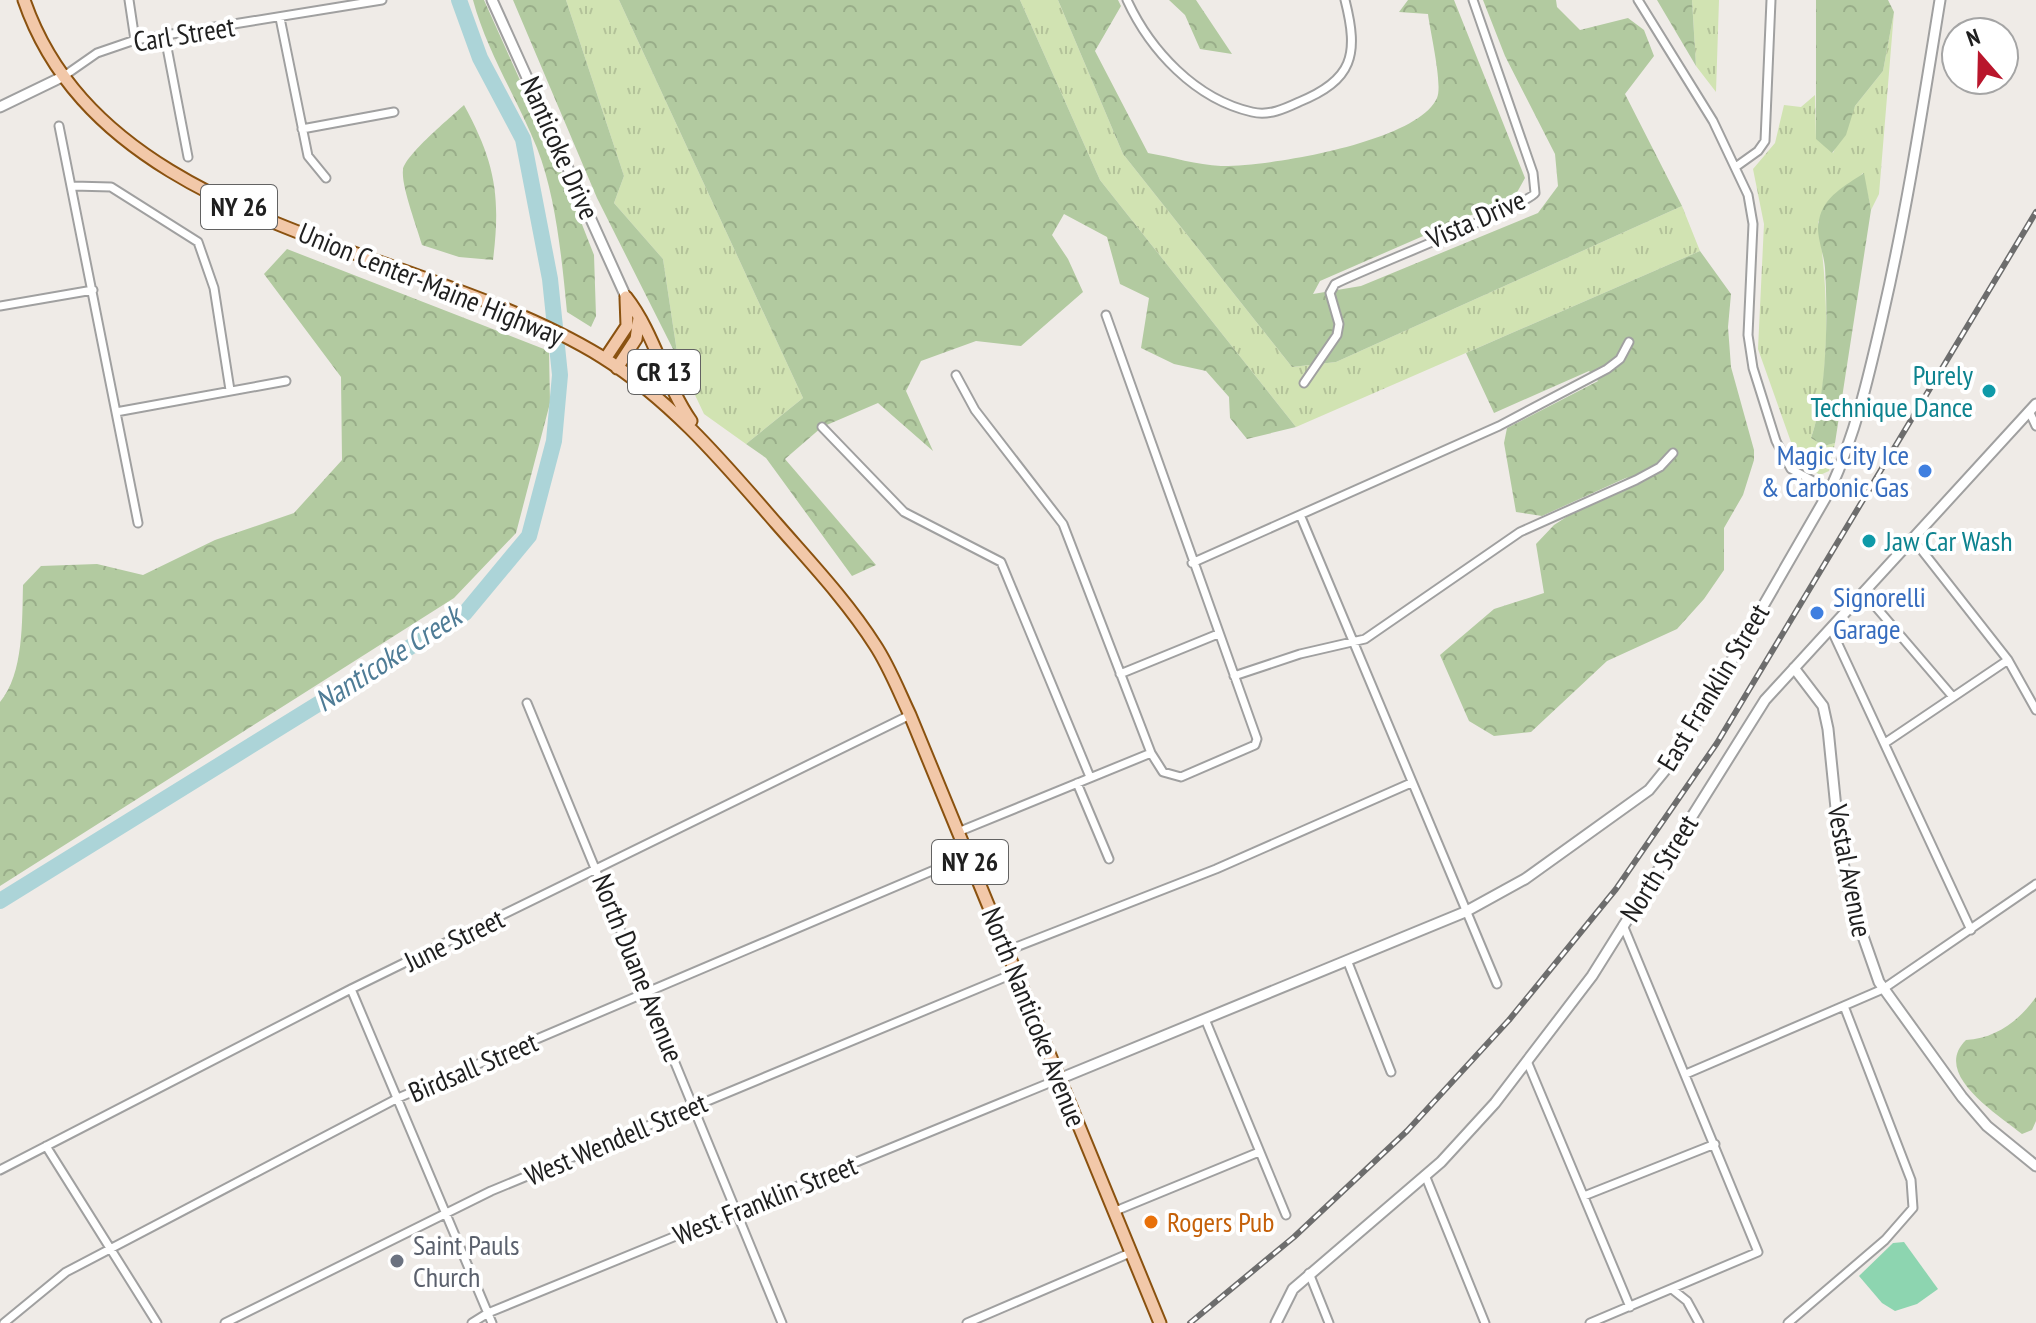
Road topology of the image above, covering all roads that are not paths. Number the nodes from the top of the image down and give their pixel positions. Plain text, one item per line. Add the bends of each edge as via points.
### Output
1 (24, 0) edge
2 (129, 0) edge
3 (382, 0) edge
4 (492, 0) edge
5 (1127, 0) edge
6 (1345, 0) edge
7 (1473, 0) edge
8 (1638, 0) edge
9 (1771, 0) edge
10 (1940, 0) edge
11 (280, 18) junction
12 (165, 37) junction
13 (135, 40) junction
14 (64, 76) junction
15 (0, 107) edge
16 (394, 112) dead end
17 (59, 126) dead end
18 (302, 129) junction
19 (188, 157) dead end
20 (1737, 166) junction
21 (326, 178) dead end
22 (73, 186) junction
23 (93, 290) junction
24 (626, 297) junction
25 (0, 306) edge
26 (639, 313) junction
27 (1106, 315) dead end
28 (1629, 342) dead end
29 (605, 359) junction
30 (617, 368) junction
31 (956, 375) dead end
32 (286, 381) dead end
33 (1304, 383) dead end
34 (230, 390) junction
35 (2033, 407) edge
36 (116, 412) junction
37 (2036, 426) edge
38 (822, 427) dead end
39 (707, 444) junction
40 (1673, 453) dead end
41 (1830, 490) junction
42 (1301, 517) junction
43 (138, 523) dead end
44 (1913, 539) junction
45 (1192, 563) junction
46 (1864, 593) junction
47 (1831, 629) junction
48 (1218, 634) junction
49 (1354, 644) junction
50 (2008, 660) junction
51 (1794, 668) junction
52 (1120, 674) junction
53 (1234, 676) junction
54 (1953, 697) junction
55 (527, 703) dead end
56 (2036, 710) edge
57 (910, 715) junction
58 (1885, 743) junction
59 (1151, 753) junction
60 (1090, 777) junction
61 (1077, 783) junction
62 (1411, 783) junction
63 (958, 832) junction
64 (967, 856) junction
65 (1109, 859) dead end
66 (597, 868) junction
67 (2036, 884) edge
68 (1465, 912) junction
69 (1623, 925) junction
70 (1971, 930) junction
71 (1006, 951) junction
72 (1347, 960) junction
73 (1015, 973) junction
74 (1497, 984) dead end
75 (351, 989) junction
76 (1883, 989) junction
77 (648, 993) junction
78 (1844, 1006) junction
79 (1205, 1019) junction
80 (1527, 1061) junction
81 (1391, 1072) dead end
82 (1686, 1074) junction
83 (1059, 1079) junction
84 (398, 1098) junction
85 (695, 1106) junction
86 (1715, 1144) junction
87 (46, 1146) junction
88 (1259, 1152) junction
89 (2036, 1166) edge
90 (0, 1170) edge
91 (1425, 1175) junction
92 (1584, 1196) junction
93 (737, 1211) junction
94 (445, 1212) junction
95 (1113, 1212) junction
96 (1286, 1215) dead end
97 (110, 1248) junction
98 (1130, 1253) junction
99 (1309, 1273) junction
100 (1672, 1289) junction
101 (1630, 1307) junction
102 (488, 1313) junction
103 (4, 1323) edge
104 (157, 1323) edge
105 (225, 1323) edge
106 (472, 1323) edge
107 (492, 1323) edge
108 (782, 1323) edge
109 (967, 1323) edge
110 (1160, 1323) edge
111 (1276, 1323) edge
112 (1329, 1323) edge
113 (1485, 1323) edge
114 (1590, 1323) edge
115 (1699, 1323) edge
116 (1788, 1323) edge

1 - 14 main road, Union Center-Maine Highway / NY 26
2 - 13 street
3 - 11 street, Carl Street
4 - 24 street, Nanticoke Drive / CR 13
5 - 6 street via 1139,27 1162,56 1224,102 1263,114 1321,94 1341,80 1352,45
7 - 33 street, Vista Drive via 1533,173 1535,193 1520,205 1335,284 1330,293 1337,335
8 - 20 street
9 - 20 street via 1765,141
10 - 41 street, East Franklin Street via 1905,219 1860,414
11 - 12 street, Carl Street
11 - 18 street
12 - 13 street, Carl Street
12 - 19 street
13 - 14 street, Carl Street via 93,55
14 - 15 street, Carl Street
14 - 29 main road, Union Center-Maine Highway / NY 26 via 130,146 192,186 526,319
16 - 18 street
17 - 22 street
18 - 21 street via 313,167
20 - 41 street via 1753,224 1748,335 1760,393 1785,461
22 - 23 street
22 - 34 street via 111,187 198,242 214,288
23 - 25 street
23 - 36 street
24 - 26 main road, CR 13
24 - 29 main road, CR 13 via 627,326
26 - 30 main road, CR 13 via 639,331
26 - 39 main road, CR 13 via 671,388
27 - 45 street
28 - 42 street via 1607,369 1499,426
29 - 30 main road, Union Center-Maine Highway / NY 26
30 - 39 main road, Union Center-Maine Highway / NY 26 via 661,398
31 - 52 street via 975,410 1063,524
32 - 34 street
34 - 36 street
35 - 37 street
35 - 44 street, North Street
36 - 43 street
38 - 60 street via 904,512 1001,562
39 - 57 main road, North Nanticoke Avenue / NY 26 via 857,620
40 - 49 street via 1636,480 1520,532
41 - 68 street, East Franklin Street via 1699,717 1649,790 1525,879
42 - 45 street
42 - 49 street
44 - 46 street, North Street
44 - 50 street
45 - 48 street
46 - 47 street, North Street
46 - 54 street
47 - 51 street, North Street
47 - 58 street
48 - 52 street
48 - 53 street
49 - 53 street via 1300,654
49 - 62 street
50 - 54 street
50 - 56 street
51 - 69 street, North Street via 1757,711
51 - 76 street, Vestal Avenue via 1823,706 1852,905
52 - 59 street
53 - 59 street via 1255,745 1181,777 1171,777 1157,766
54 - 58 street
55 - 66 street, North Duane Avenue
57 - 63 main road, North Nanticoke Avenue / NY 26
57 - 66 street, June Street
58 - 70 street
59 - 60 street
60 - 61 street
61 - 63 street
61 - 65 street
62 - 68 street
62 - 71 street via 1229,864
63 - 64 main road, North Nanticoke Avenue / NY 26
64 - 71 main road, North Nanticoke Avenue / NY 26
64 - 77 street, Birdsall Street
66 - 75 street, June Street
66 - 77 street, North Duane Avenue
67 - 70 street
68 - 72 street, East Franklin Street
68 - 74 street
69 - 80 street, North Street via 1592,976
69 - 82 street
70 - 76 street
71 - 73 main road, North Nanticoke Avenue / NY 26
72 - 79 street, East Franklin Street
72 - 81 street
73 - 83 main road, North Nanticoke Avenue / NY 26
73 - 85 street, West Wendell Street
75 - 84 street
75 - 87 street, June Street
76 - 78 street
76 - 89 street, Vestal Avenue via 1987,1126
77 - 84 street, Birdsall Street
77 - 85 street, North Duane Avenue
78 - 82 street
78 - 116 street via 1915,1199 1885,1240
79 - 83 street, East Franklin Street
79 - 88 street
80 - 91 street, North Street via 1470,1131
80 - 92 street
82 - 86 street
83 - 93 street, West Franklin Street
83 - 95 main road, North Nanticoke Avenue / NY 26
84 - 94 street
84 - 97 street, Birdsall Street
85 - 93 street, North Duane Avenue
85 - 94 street, West Wendell Street
86 - 92 street
86 - 100 street via 1758,1252
87 - 90 street, June Street
87 - 97 street
88 - 95 street
88 - 96 street
91 - 99 street, North Street
91 - 113 street
92 - 101 street
93 - 102 street, West Franklin Street
93 - 108 street, North Duane Avenue
94 - 102 street
94 - 105 street, West Wendell Street
95 - 98 main road, North Nanticoke Avenue / NY 26
97 - 103 street, Birdsall Street via 66,1272
97 - 104 street
98 - 109 street
98 - 110 main road, North Nanticoke Avenue / NY 26
99 - 111 street, North Street via 1293,1289
99 - 112 street
100 - 101 street
100 - 115 street via 1687,1301
101 - 114 street
102 - 106 street, West Franklin Street
102 - 107 street

